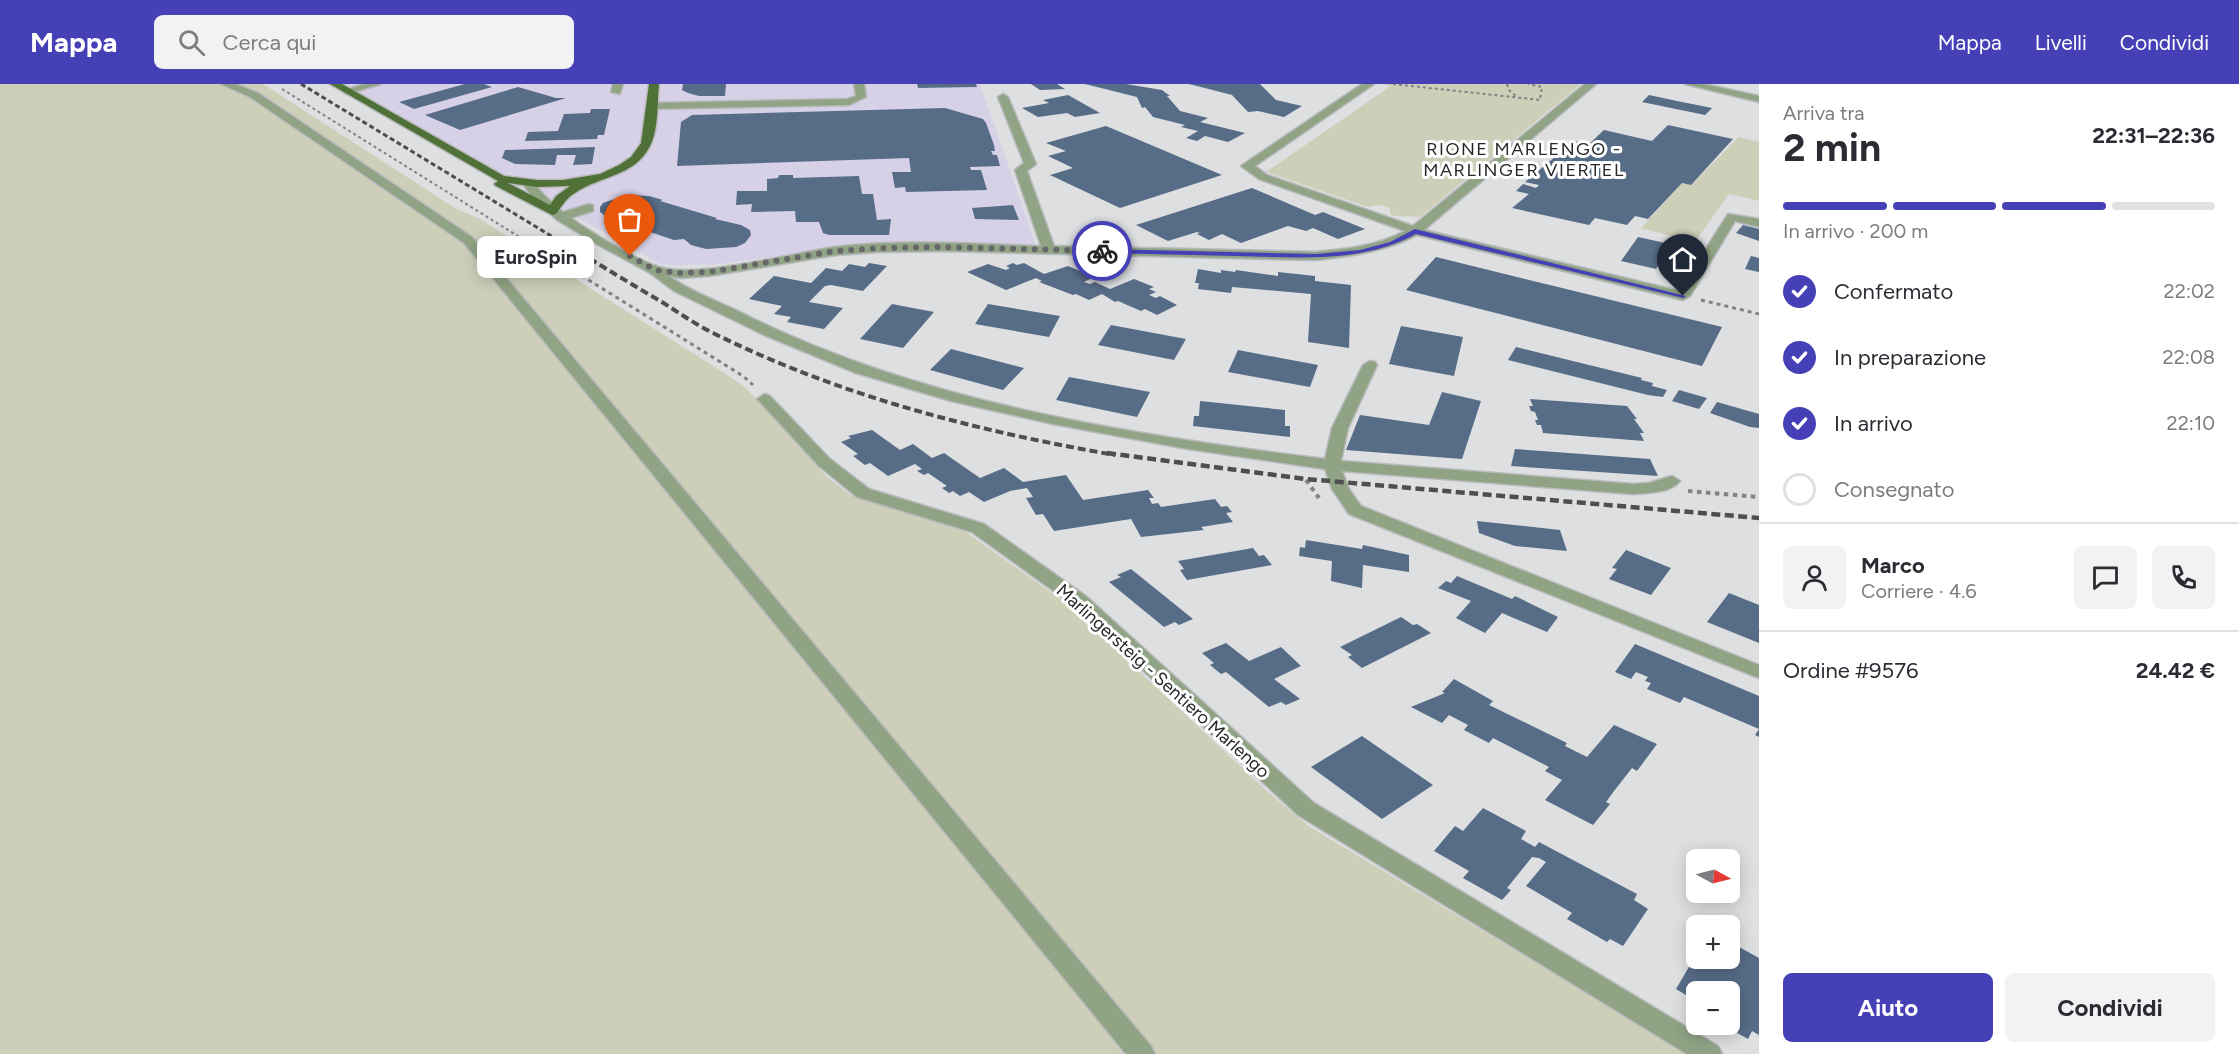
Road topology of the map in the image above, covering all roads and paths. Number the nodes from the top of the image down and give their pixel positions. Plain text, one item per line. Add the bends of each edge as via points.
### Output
1 (226, 84) edge
2 (274, 84) edge
3 (335, 84) edge
4 (376, 84) edge
5 (654, 84) edge
6 (860, 84) edge
7 (1369, 84) edge
8 (1393, 84) edge
9 (1507, 84) edge
10 (1528, 84) edge
11 (1591, 84) edge
12 (1690, 84) edge
13 (347, 91) junction
14 (1003, 97) dead end
15 (1519, 99) junction
16 (1759, 99) edge
17 (651, 106) junction
18 (486, 173) junction
19 (600, 177) junction
20 (529, 184) junction
21 (589, 208) dead end
22 (556, 214) junction
23 (1759, 223) edge
24 (1415, 231) junction
25 (1049, 250) junction
26 (655, 270) junction
27 (709, 272) junction
28 (1683, 296) junction
29 (704, 298) junction
30 (1759, 314) edge
31 (1370, 365) dead end
32 (765, 399) joint
33 (1332, 465) junction
34 (1672, 481) dead end
35 (1651, 488) junction
36 (1759, 497) edge
37 (1759, 672) edge
38 (1143, 1054) edge
39 (1709, 1054) edge

1 - 38 street via 254,95 468,240
2 - 32 path via 742,376
3 - 13 main road
4 - 13 street
5 - 17 main road
6 - 17 street via 861,97 849,102
7 - 24 street via 1247,166 1263,177
8 - 15 path via 1487,92
9 - 15 path
10 - 15 path via 1542,87 1540,100
11 - 24 street
12 - 16 street
13 - 18 main road
14 - 25 street via 1030,164 1022,170
17 - 19 main road via 645,146 624,168
18 - 20 main road
18 - 22 main road via 503,187
19 - 20 main road
19 - 22 main road via 561,195
20 - 22 street
21 - 22 street
22 - 26 street
23 - 28 street via 1732,217
24 - 25 street via 1393,243 1360,252 1316,256
24 - 28 street
25 - 27 street via 878,248
26 - 27 street
26 - 29 street via 665,282
27 - 29 street
28 - 30 path
29 - 33 street via 776,337 850,366 964,401 1145,437
31 - 33 street via 1337,438
32 - 39 street, Marlingersteig - Sentiero Marlengo via 824,462 863,493 978,528 1080,601 1306,809
33 - 35 street
33 - 37 street via 1341,493 1355,510
34 - 35 street
35 - 36 path

